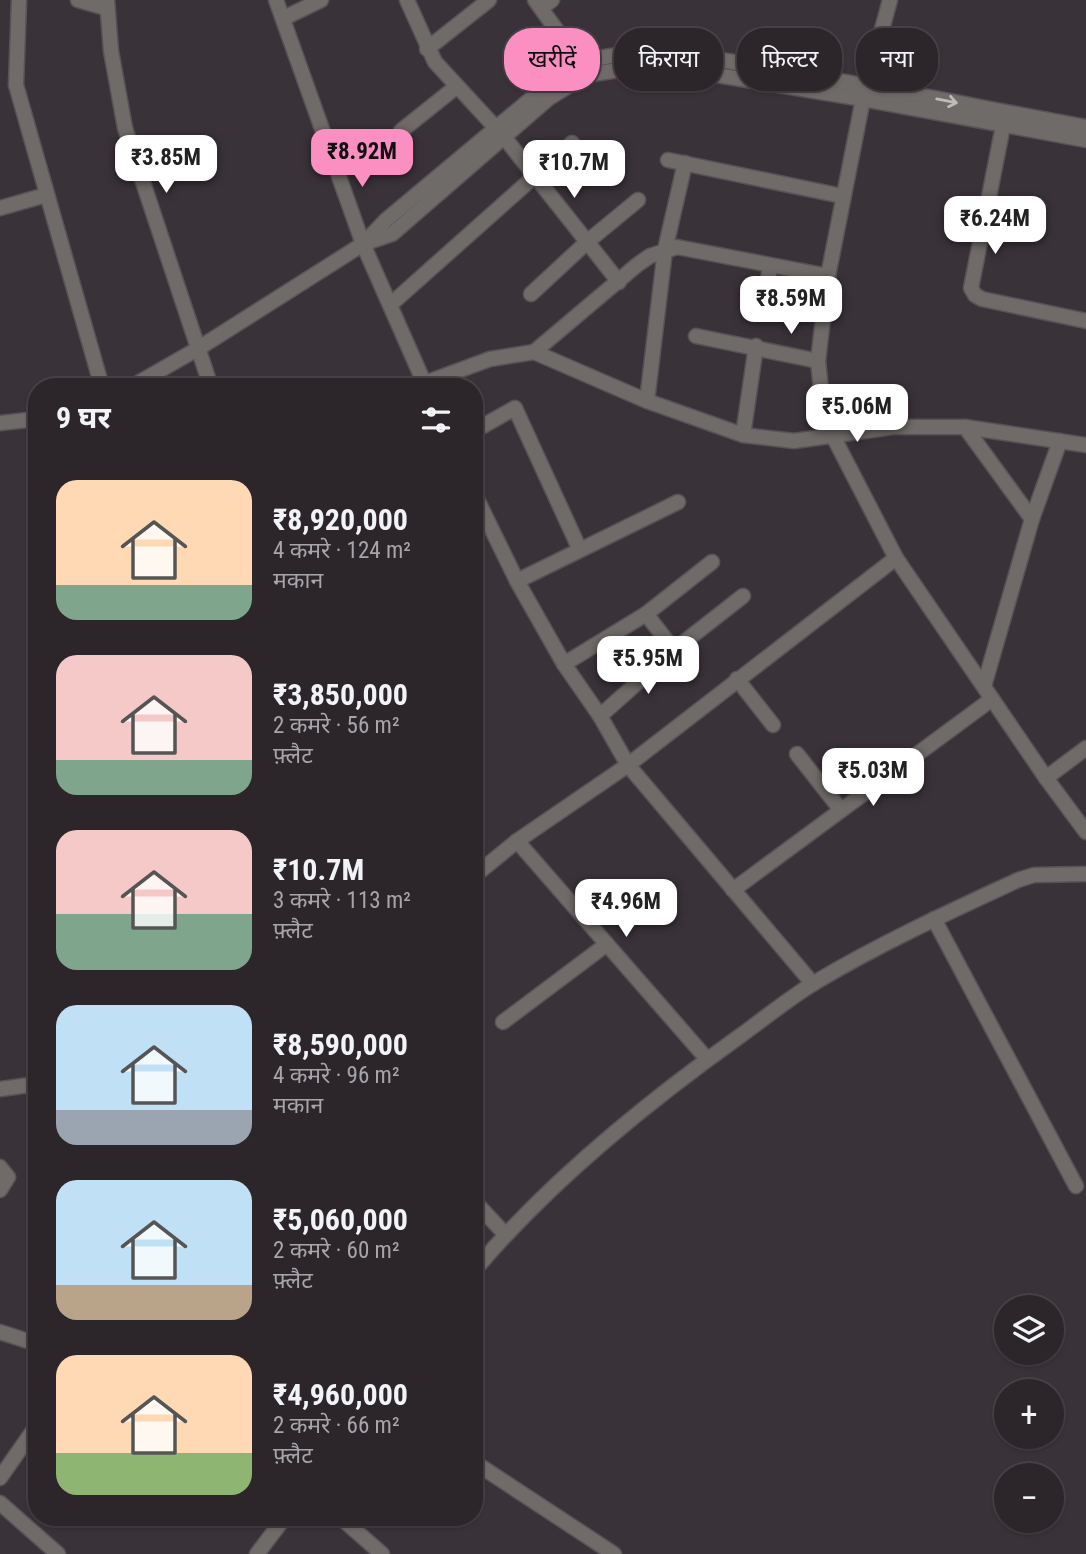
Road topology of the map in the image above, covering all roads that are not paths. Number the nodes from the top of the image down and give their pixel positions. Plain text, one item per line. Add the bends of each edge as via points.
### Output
1 (19, 0) edge
2 (78, 0) edge
3 (276, 0) edge
4 (321, 0) edge
5 (407, 0) edge
6 (489, 0) edge
7 (890, 0) edge
8 (543, 3) edge
9 (107, 4) edge
10 (284, 18) junction
11 (558, 28) edge
12 (427, 49) junction
13 (723, 63) edge
14 (614, 71) edge
15 (723, 74) edge
16 (456, 87) junction
17 (544, 91) edge
18 (865, 92) junction
19 (1003, 127) junction
20 (1086, 127) edge
21 (401, 131) dead end
22 (500, 133) junction
23 (1086, 140) edge
24 (572, 143) dead end
25 (668, 160) dead end
26 (685, 163) junction
27 (533, 177) junction
28 (46, 195) junction
29 (842, 196) junction
30 (638, 200) dead end
31 (0, 208) edge
32 (587, 242) junction
33 (363, 244) junction
34 (665, 250) junction
35 (770, 267) junction
36 (828, 276) junction
37 (620, 282) junction
38 (531, 294) dead end
39 (765, 297) dead end
40 (390, 305) junction
41 (1086, 321) edge
42 (696, 336) dead end
43 (756, 346) junction
44 (199, 348) junction
45 (534, 352) junction
46 (818, 361) junction
47 (99, 378) edge
48 (147, 378) edge
49 (208, 378) edge
50 (423, 378) edge
51 (443, 378) edge
52 (647, 401) junction
53 (28, 420) edge
54 (0, 423) edge
55 (483, 426) edge
56 (965, 427) junction
57 (743, 435) junction
58 (833, 436) junction
59 (1060, 441) junction
60 (1086, 445) edge
61 (678, 502) dead end
62 (483, 511) edge
63 (1032, 519) junction
64 (580, 550) junction
65 (896, 558) junction
66 (712, 562) dead end
67 (517, 581) junction
68 (743, 596) dead end
69 (646, 614) junction
70 (674, 650) junction
71 (564, 664) junction
72 (737, 679) junction
73 (988, 692) junction
74 (600, 716) junction
75 (774, 725) dead end
76 (1086, 748) edge
77 (797, 754) dead end
78 (628, 765) junction
79 (1046, 778) junction
80 (841, 810) junction
81 (1086, 832) edge
82 (517, 841) junction
83 (483, 869) edge
84 (1086, 874) edge
85 (733, 890) junction
86 (934, 919) junction
87 (607, 944) junction
88 (813, 984) junction
89 (503, 1022) dead end
90 (707, 1059) junction
91 (28, 1085) edge
92 (0, 1089) edge
93 (0, 1167) edge
94 (1076, 1186) dead end
95 (0, 1190) edge
96 (483, 1211) edge
97 (505, 1234) junction
98 (483, 1260) edge
99 (0, 1332) edge
100 (28, 1341) edge
101 (28, 1439) edge
102 (483, 1468) edge
103 (0, 1478) edge
104 (0, 1503) edge
105 (278, 1526) edge
106 (350, 1526) edge
107 (58, 1554) edge
108 (257, 1554) edge
109 (382, 1554) edge
110 (614, 1554) edge

1 - 28 street via 16,85
2 - 9 street
3 - 10 street
4 - 10 street
5 - 12 street
6 - 12 street
7 - 18 street
8 - 11 street
9 - 44 street via 125,128
10 - 33 street
12 - 16 street
13 - 18 street
14 - 22 street via 586,75
15 - 18 street
16 - 21 street
16 - 22 street
17 - 22 street
18 - 19 street
18 -> 20 street
18 - 29 street
19 - 23 street
19 - 41 street via 971,288 982,299
22 - 27 street
22 - 33 street via 392,234
24 - 27 street
25 - 26 street
26 - 29 street
26 - 34 street
27 - 32 street
27 - 40 street
28 - 31 street
28 - 47 street
29 - 36 street
30 - 32 street
32 - 37 street
32 - 38 street
33 - 40 street
33 - 44 street
34 - 35 street via 677,247
34 - 37 street via 650,256
34 - 52 street
35 - 36 street
35 - 39 street
36 - 46 street
37 - 45 street
40 - 50 street
42 - 43 street
43 - 46 street
43 - 57 street
44 - 48 street
44 - 49 street
45 - 51 street via 490,359
45 - 52 street
46 - 58 street
52 - 57 street
53 - 54 street
55 - 64 street via 515,408
56 - 58 street via 893,427
56 - 59 street
56 - 63 street
57 - 58 street via 793,441
58 - 65 street
59 - 60 street
59 - 63 street
61 - 64 street
62 - 67 street
63 - 73 street
64 - 67 street
65 - 72 street
65 - 73 street
66 - 69 street
67 - 71 street
68 - 70 street
69 - 70 street
69 - 71 street
70 - 74 street
71 - 74 street
72 - 75 street
72 - 78 street
73 - 79 street
73 - 80 street
74 - 78 street
76 - 79 street
77 - 80 street
78 - 82 street
78 - 85 street
79 - 81 street
80 - 85 street
82 - 83 street
82 - 87 street
84 - 86 street via 1034,875
85 - 88 street
86 - 88 street
86 - 94 street
87 - 89 street
87 - 90 street
88 - 90 street
90 - 97 street via 624,1126
91 - 92 street
93 - 95 street via 8,1177
96 - 97 street
97 - 98 street
99 - 100 street
101 - 103 street
102 - 110 street
104 - 107 street
105 - 108 street
106 - 109 street

